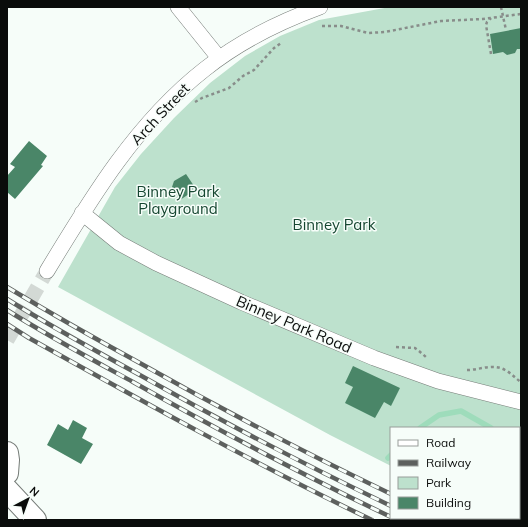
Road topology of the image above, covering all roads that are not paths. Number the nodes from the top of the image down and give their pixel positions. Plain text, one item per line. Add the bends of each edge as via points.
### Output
1 (178, 7) edge
2 (320, 7) edge
3 (219, 58) junction
4 (82, 213) junction
5 (47, 272) tunnel mouth
6 (521, 402) edge
7 (7, 453) edge
8 (7, 473) edge
9 (7, 490) edge
10 (35, 520) edge

1 - 3 street
2 - 3 street, Arch Street via 275,25
3 - 4 street, Arch Street via 182,89 151,120 125,151
4 - 5 street, Arch Street
4 - 6 street, Binney Park Road via 119,243 241,302 374,358 431,378
7 - 8 street
9 - 10 street

